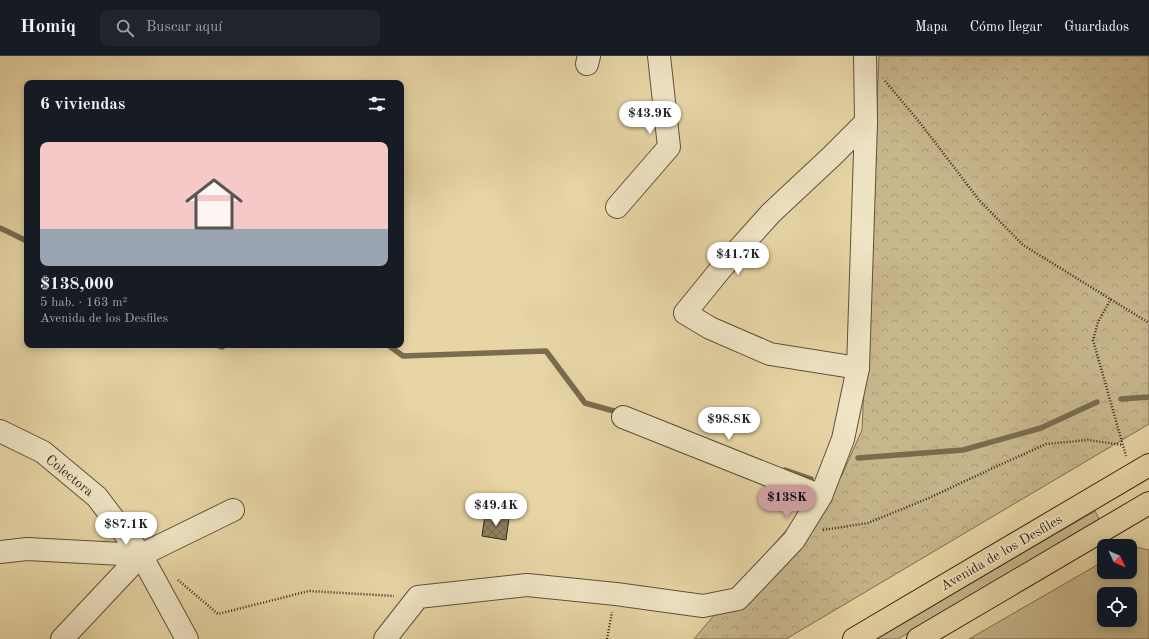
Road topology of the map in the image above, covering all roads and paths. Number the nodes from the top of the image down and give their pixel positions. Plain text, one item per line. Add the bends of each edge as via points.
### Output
1 (660, 56) edge
2 (866, 57) edge
3 (866, 122) junction
4 (617, 207) dead end
5 (1111, 299) junction
6 (1149, 323) edge
7 (858, 368) junction
8 (623, 417) dead end
9 (0, 431) edge
10 (1123, 445) junction
11 (1140, 470) edge
12 (821, 496) junction
13 (1148, 507) edge
14 (233, 510) dead end
15 (794, 540) junction
16 (0, 552) edge
17 (141, 555) junction
18 (176, 579) dead end
19 (616, 594) junction
20 (418, 597) junction
21 (62, 639) edge
22 (187, 639) edge
23 (385, 639) edge
24 (607, 639) edge
25 (854, 639) edge
26 (918, 639) edge

1 - 4 street via 668,147
2 - 3 street
2 - 5 path via 979,200 1023,245
3 - 7 street
3 - 7 street via 771,213 685,313 710,328 770,354
5 - 6 path
5 - 10 path via 1098,322 1093,340
7 - 12 street via 843,439
8 - 12 street
9 - 17 street, Colectora via 43,452 97,497
10 - 11 path
10 - 15 path via 1088,440 1046,444 868,523 824,529
11 - 13 main road
11 - 25 main road, Avenida de los Desfiles
12 - 15 street
13 - 26 main road
14 - 17 street
15 - 19 street via 738,599 703,606
16 - 17 street via 27,549
17 - 21 street
17 - 22 street, Colectora
18 - 20 path via 218,614 309,591
19 - 20 street via 527,585
19 - 24 path
20 - 23 street

